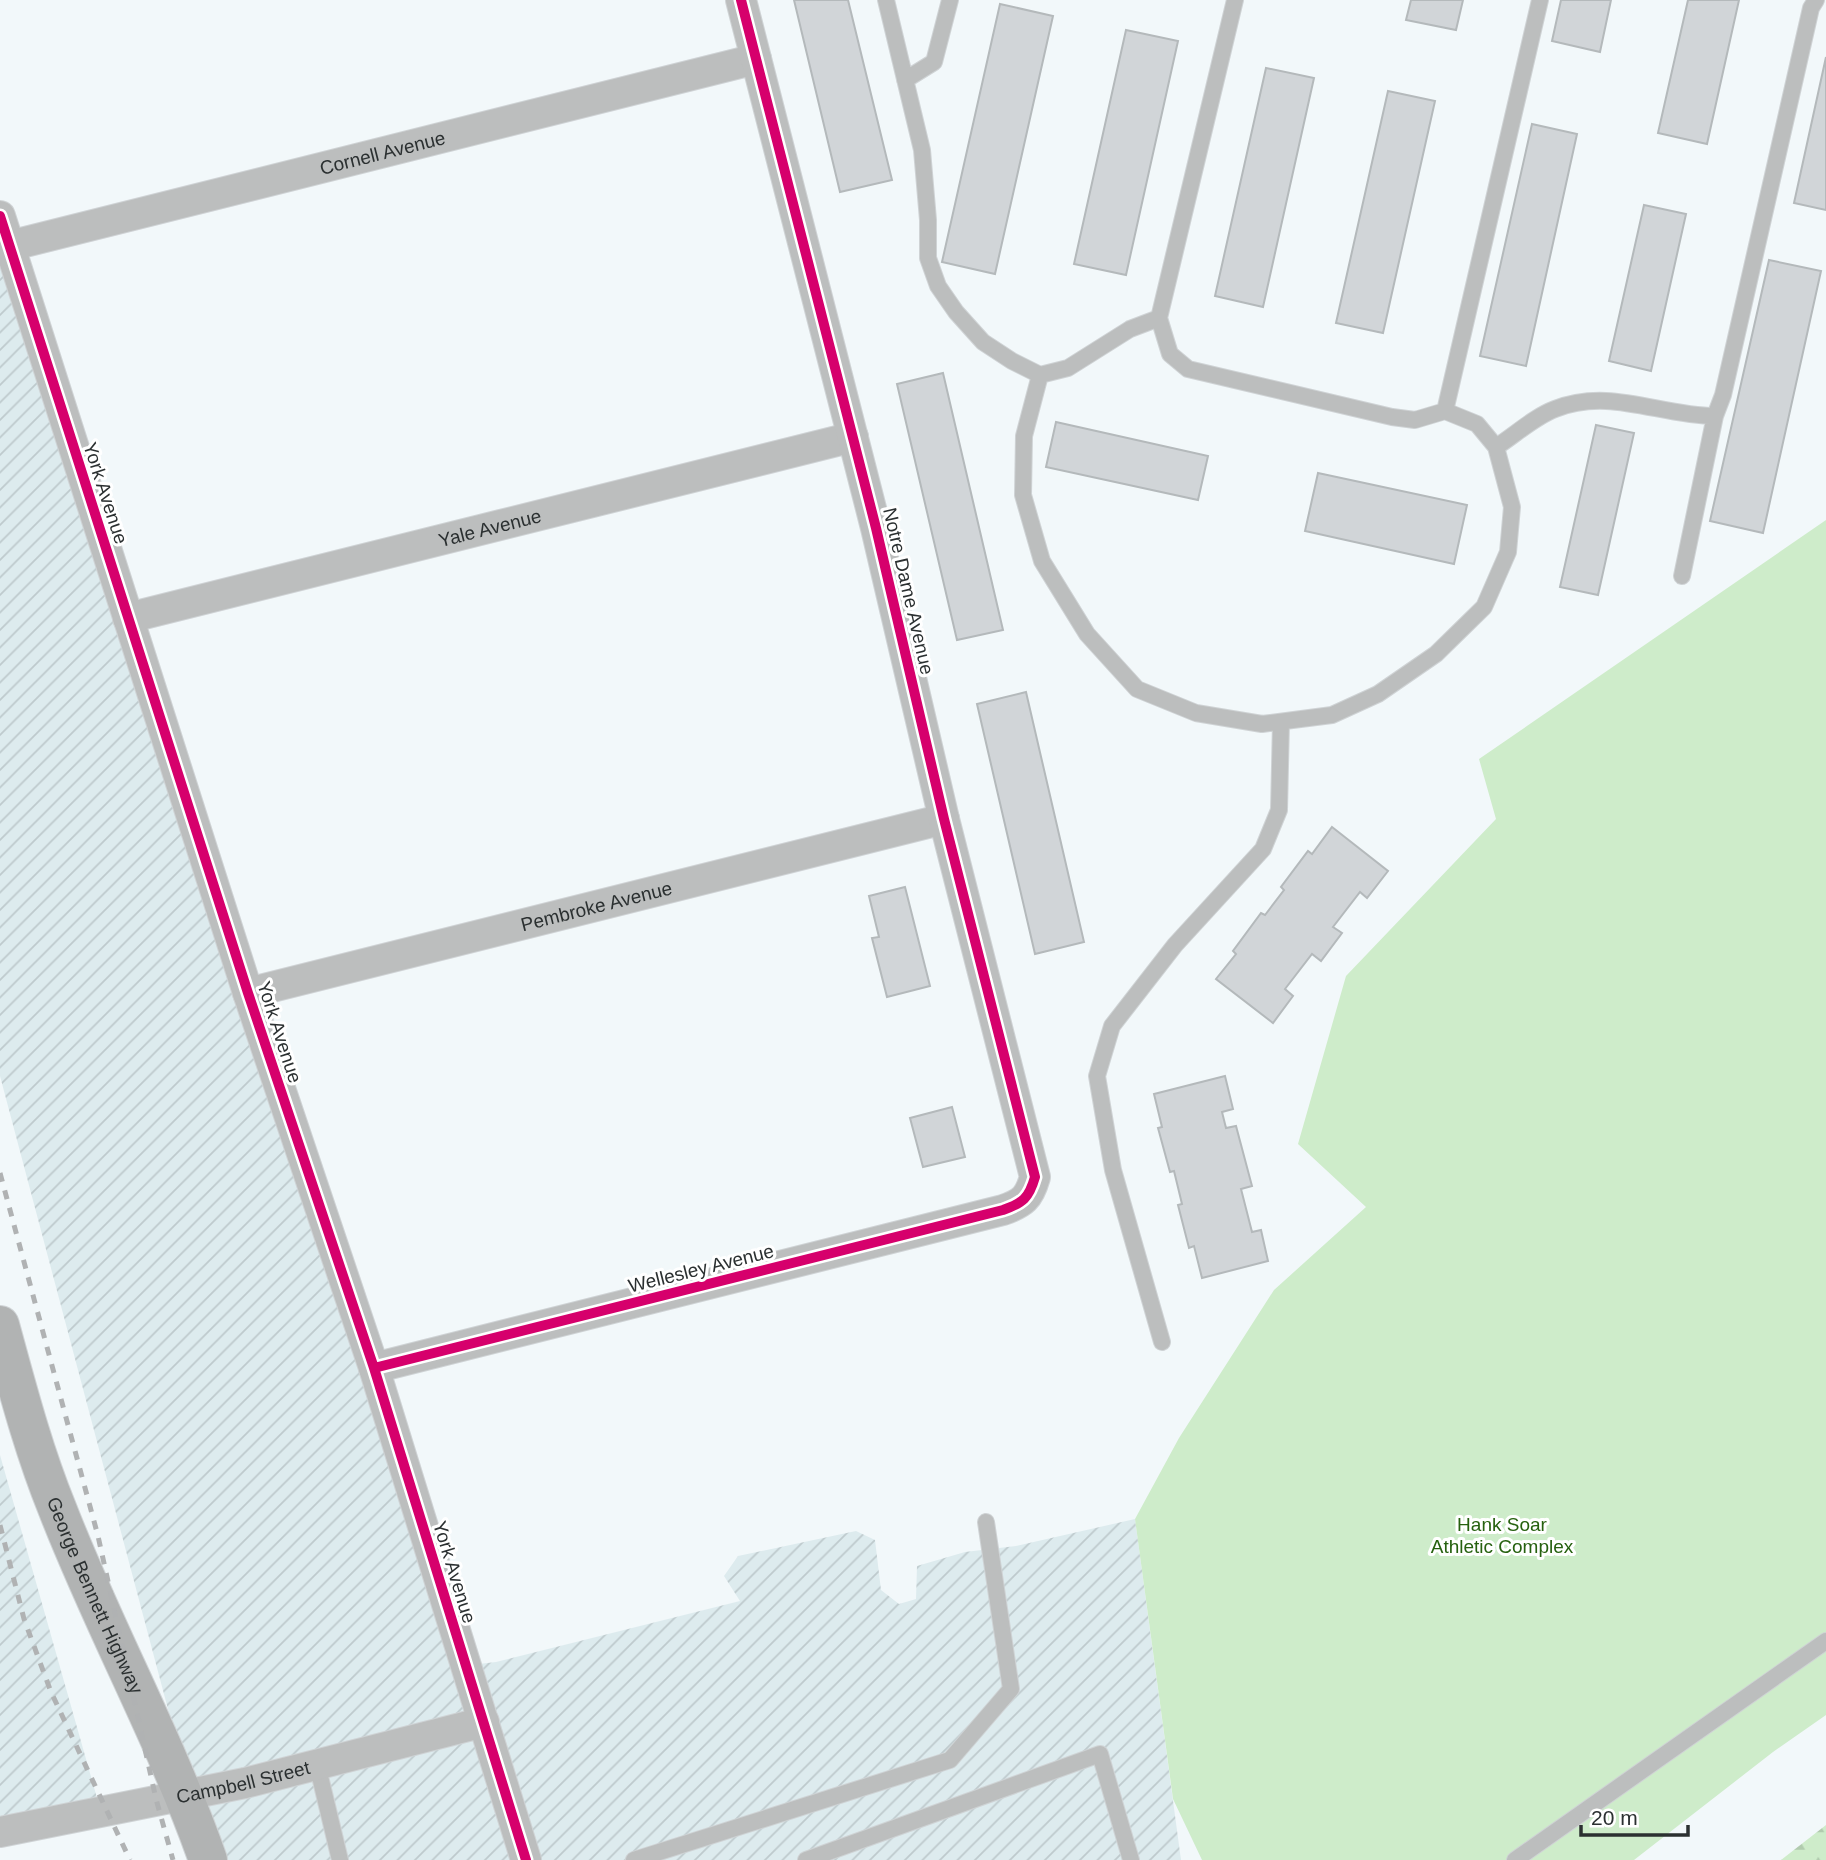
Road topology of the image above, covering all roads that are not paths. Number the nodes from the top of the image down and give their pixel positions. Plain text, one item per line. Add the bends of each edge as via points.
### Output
1 (741, 0) edge
2 (886, 0) edge
3 (950, 0) edge
4 (1235, 0) edge
5 (1540, 0) edge
6 (1816, 0) edge
7 (756, 59) junction
8 (905, 80) junction
9 (0, 216) edge
10 (9, 246) junction
11 (1159, 318) junction
12 (1040, 375) junction
13 (1445, 411) junction
14 (1715, 416) junction
15 (853, 437) junction
16 (1496, 447) junction
17 (1682, 576) dead end
18 (128, 618) junction
19 (1281, 722) junction
20 (944, 819) junction
21 (248, 993) junction
22 (1031, 1191) joint
23 (0, 1325) edge
24 (1162, 1342) dead end
25 (374, 1368) junction
26 (986, 1522) dead end
27 (1826, 1641) edge
28 (484, 1722) junction
29 (317, 1764) junction
30 (182, 1795) junction
31 (0, 1832) edge
32 (208, 1860) edge
33 (340, 1860) edge
34 (526, 1860) edge
35 (634, 1860) edge
36 (806, 1860) edge
37 (1131, 1860) edge
38 (1516, 1860) edge

1 - 7 street, Notre Dame Avenue
2 - 8 lane
3 - 8 lane via 934,62
4 - 11 lane
5 - 13 lane
6 - 14 lane
7 - 10 street, Cornell Avenue
7 - 15 street, Notre Dame Avenue
8 - 12 lane via 922,150 928,258 938,286 983,342
9 - 10 street, York Avenue
10 - 18 street, York Avenue
11 - 12 lane via 1130,329 1068,368
11 - 13 lane via 1170,355 1188,369 1392,417 1415,420
12 - 19 lane via 1024,436 1023,495 1042,561 1087,634 1138,689 1196,713 1262,724
13 - 16 lane via 1477,424
14 - 16 lane via 1604,399 1578,401 1553,410
14 - 17 lane
15 - 18 street, Yale Avenue
15 - 20 street, Notre Dame Avenue
16 - 19 lane via 1512,507 1508,552 1483,607 1436,654 1378,694 1332,715
18 - 21 street, York Avenue
19 - 24 lane via 1279,810 1263,849 1175,945 1112,1027 1097,1076 1113,1170
20 - 21 street, Pembroke Avenue
20 - 22 street, Notre Dame Avenue via 1035,1177
21 - 25 street, York Avenue
22 - 25 street, Wellesley Avenue via 1020,1204 1003,1210
23 - 30 main road, George Bennett Highway via 32,1441 57,1509
25 - 28 street, York Avenue
26 - 35 lane via 1011,1689 950,1760
27 - 38 lane
28 - 29 street, Campbell Street
28 - 34 street, York Avenue
29 - 30 street, Campbell Street
29 - 33 lane
30 - 31 street, Campbell Street
30 - 32 main road, George Bennett Highway
36 - 37 lane via 1100,1754

